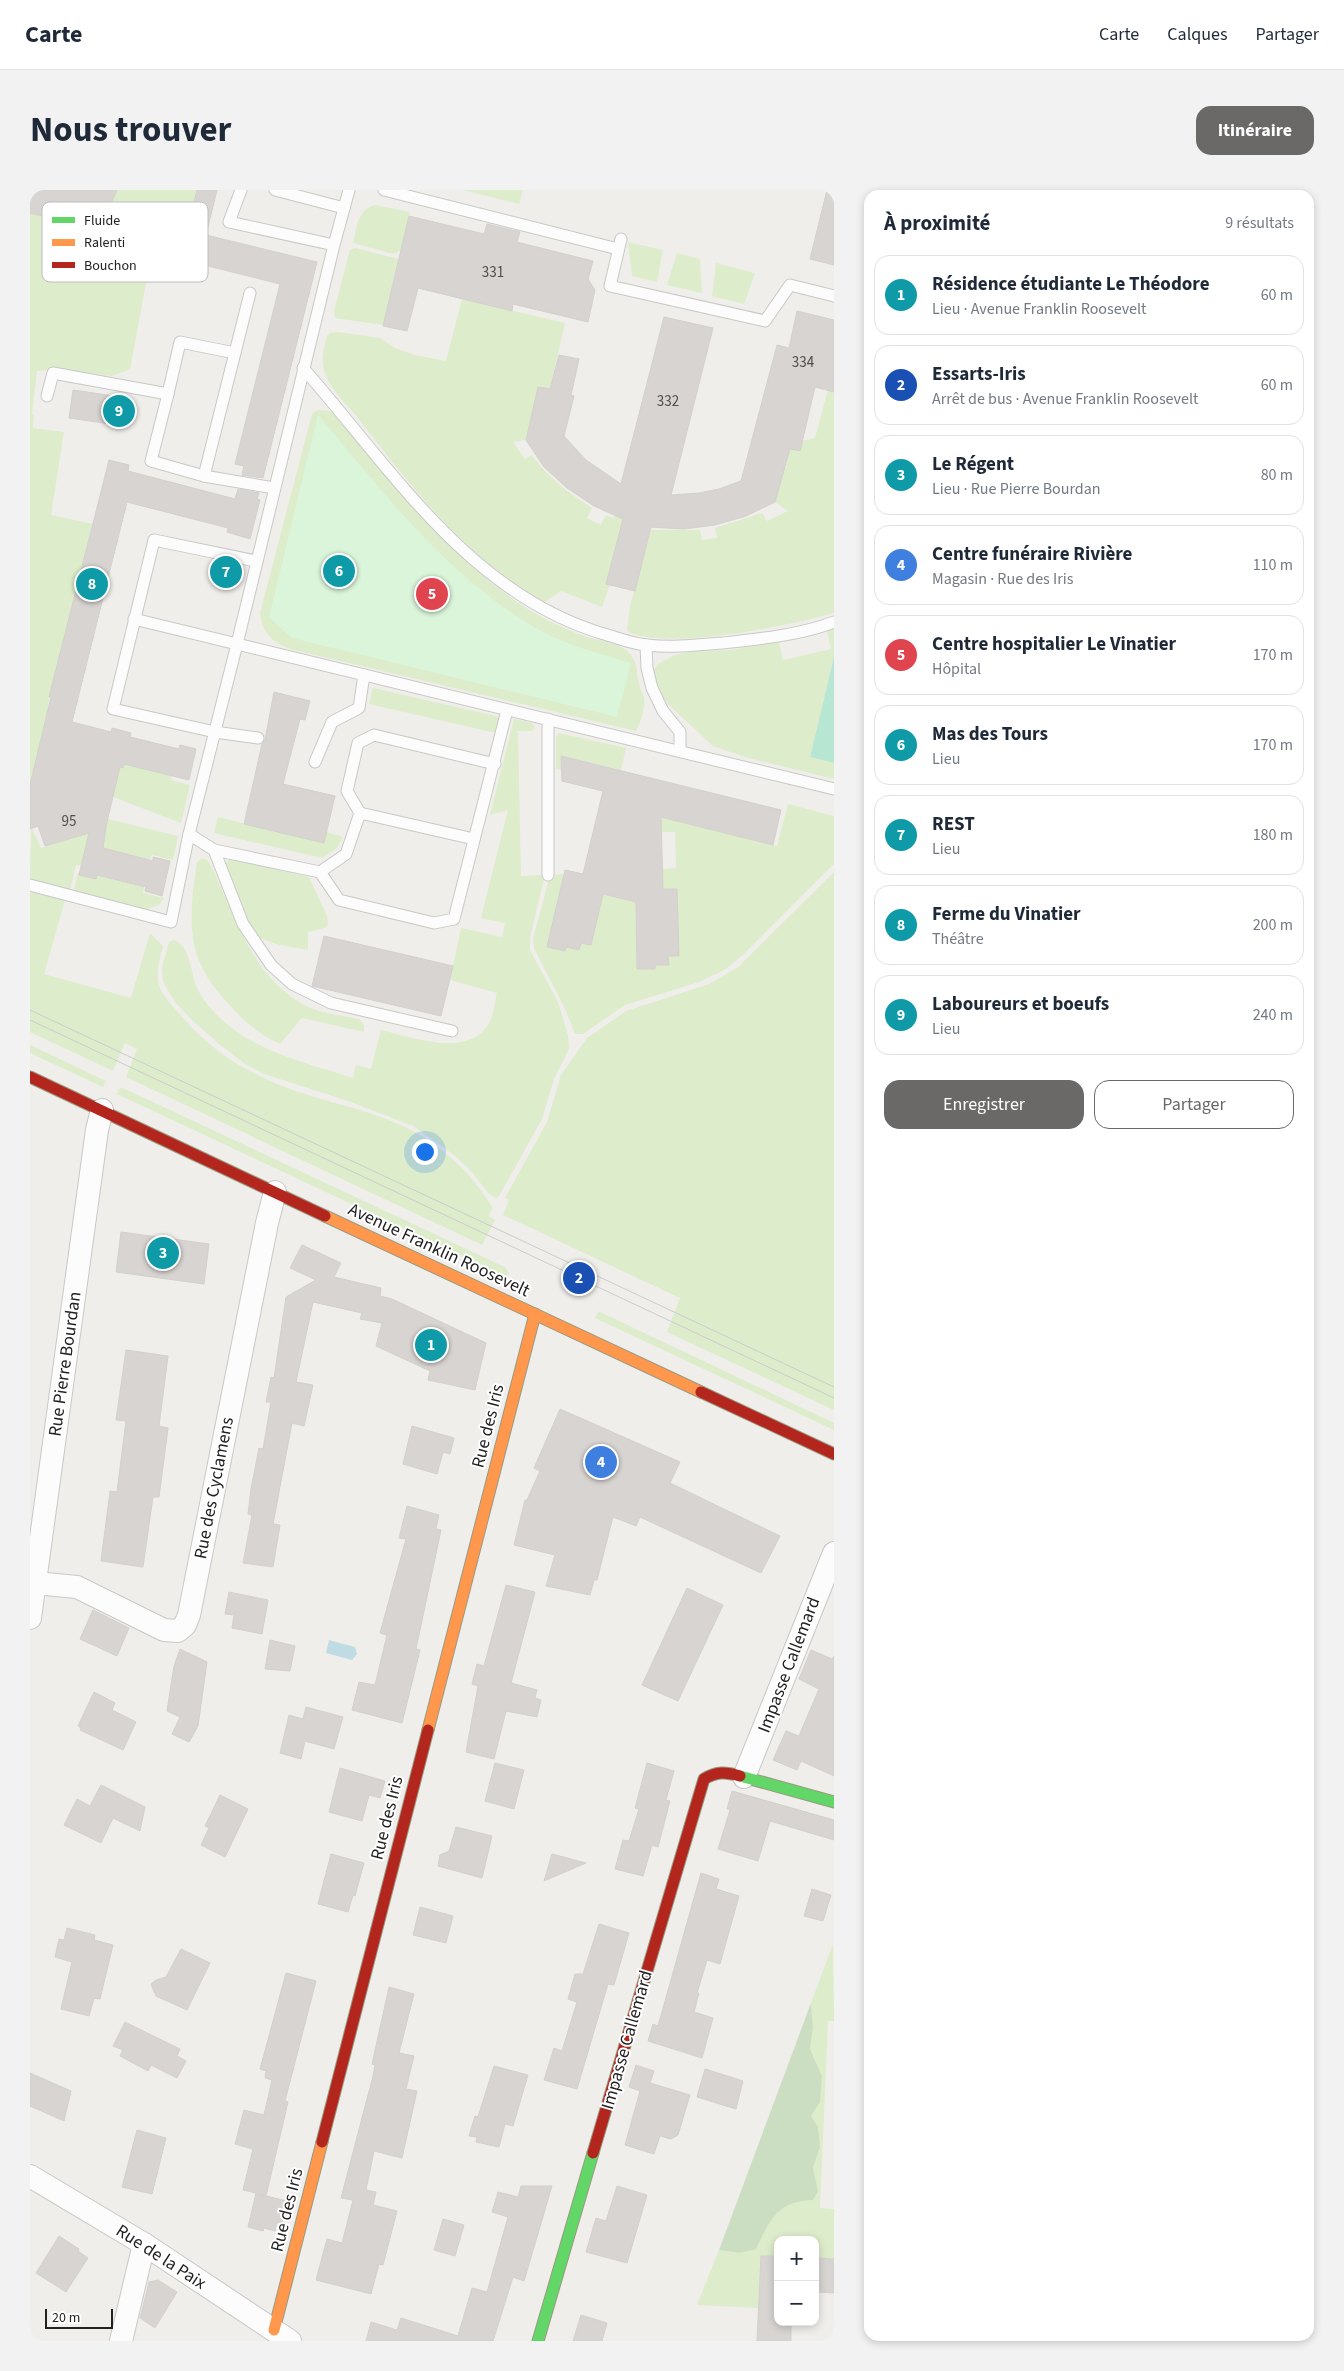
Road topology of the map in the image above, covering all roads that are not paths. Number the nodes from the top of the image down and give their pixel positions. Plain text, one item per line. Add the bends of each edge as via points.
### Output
1 (241, 190) edge
2 (275, 190) edge
3 (349, 190) edge
4 (384, 190) edge
5 (344, 208) junction
6 (334, 245) junction
7 (250, 293) dead end
8 (834, 296) edge
9 (235, 353) junction
10 (304, 368) junction
11 (168, 394) junction
12 (47, 396) dead end
13 (204, 476) junction
14 (274, 488) junction
15 (256, 561) junction
16 (134, 619) junction
17 (834, 622) edge
18 (237, 644) junction
19 (646, 645) junction
20 (364, 675) junction
21 (507, 710) junction
22 (548, 719) junction
23 (215, 732) junction
24 (258, 738) dead end
25 (680, 751) junction
26 (315, 762) dead end
27 (495, 764) junction
28 (834, 789) edge
29 (360, 813) junction
30 (189, 834) junction
31 (474, 839) junction
32 (214, 850) junction
33 (320, 872) junction
34 (548, 875) dead end
35 (30, 885) edge
36 (452, 1031) dead end
37 (30, 1076) edge
38 (102, 1110) junction
39 (276, 1192) junction
40 (535, 1314) junction
41 (834, 1454) edge
42 (834, 1553) edge
43 (35, 1583) junction
44 (30, 1618) edge
45 (744, 1777) junction
46 (834, 1802) edge
47 (30, 2176) edge
48 (144, 2244) junction
49 (282, 2336) edge
50 (121, 2341) edge
51 (538, 2341) edge

1 - 6 lane via 230,222
2 - 5 lane
3 - 5 lane
4 - 8 lane via 619,244 610,286 765,321 790,285
5 - 6 lane
6 - 10 lane
7 - 9 lane
9 - 11 lane via 180,342
9 - 13 lane
10 - 14 lane
10 - 19 lane via 424,512 486,570 554,616
11 - 12 lane via 53,373
11 - 13 lane via 150,461
13 - 14 lane
14 - 15 lane
15 - 16 lane via 154,540
15 - 18 lane
16 - 18 lane
16 - 23 lane via 113,709
17 - 19 lane via 740,641 689,646
18 - 20 lane
18 - 23 lane
19 - 25 lane via 652,688 663,711 680,732
20 - 21 lane
20 - 26 lane via 359,708 332,722
21 - 22 lane
21 - 27 lane
22 - 25 lane
22 - 34 lane
23 - 24 lane
23 - 30 lane
25 - 28 lane
27 - 29 lane via 374,735 358,743 347,791
27 - 31 lane
29 - 31 lane
29 - 33 lane via 346,854
30 - 32 lane
30 - 35 lane via 171,922
31 - 33 lane via 454,919 434,923 339,900
32 - 33 lane
32 - 36 lane via 243,924 271,964 292,984 331,1003
37 - 38 street, Avenue Franklin Roosevelt
38 - 39 street, Avenue Franklin Roosevelt
38 - 43 street, Rue Pierre Bourdan
39 - 40 street, Avenue Franklin Roosevelt
39 - 43 street, Rue des Cyclamens via 267,1223 189,1615 184,1625 178,1631 164,1630 77,1587
40 - 41 street, Avenue Franklin Roosevelt
40 - 49 street, Rue des Iris
42 - 45 street, Impasse Callemard
43 - 44 street, Rue Pierre Bourdan
45 - 46 street, Impasse Callemard
45 - 51 street, Impasse Callemard via 725,1772 704,1779
47 - 48 street, Rue de la Paix
48 - 49 street, Rue de la Paix
48 - 50 street

